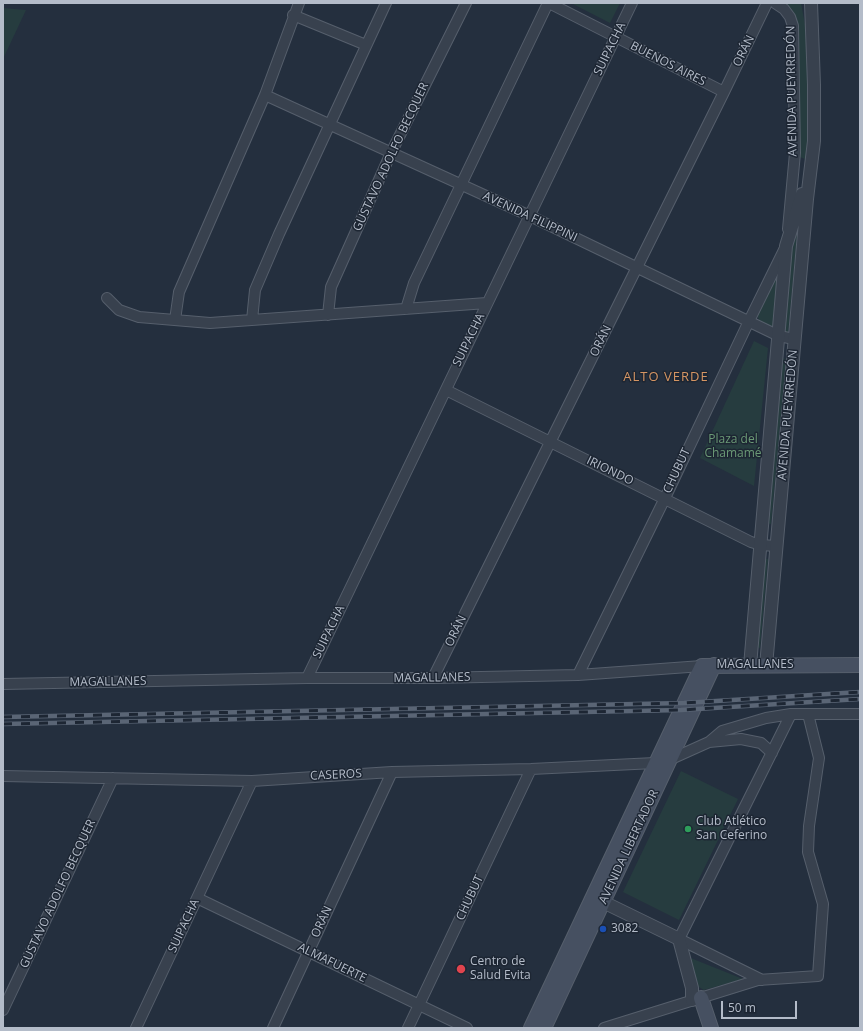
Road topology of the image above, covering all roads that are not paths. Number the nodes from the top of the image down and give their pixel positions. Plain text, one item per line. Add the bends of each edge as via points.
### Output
1 (299, 3) edge
2 (386, 3) edge
3 (466, 3) edge
4 (548, 3) edge
5 (632, 3) edge
6 (767, 3) edge
7 (811, 3) edge
8 (780, 6) edge
9 (293, 15) junction
10 (616, 37) junction
11 (366, 45) junction
12 (724, 92) junction
13 (265, 94) junction
14 (330, 124) junction
15 (392, 153) junction
16 (811, 164) junction
17 (461, 185) junction
18 (530, 216) junction
19 (786, 246) junction
20 (637, 268) junction
21 (107, 298) dead end
22 (487, 303) junction
23 (406, 309) junction
24 (328, 315) junction
25 (175, 320) junction
26 (252, 320) junction
27 (749, 321) junction
28 (779, 336) junction
29 (794, 339) junction
30 (446, 390) junction
31 (550, 442) junction
32 (665, 498) junction
33 (761, 546) junction
34 (776, 546) junction
35 (708, 665) junction
36 (860, 665) edge
37 (750, 666) junction
38 (766, 666) junction
39 (578, 675) junction
40 (307, 678) junction
41 (433, 678) junction
42 (3, 684) edge
43 (791, 714) junction
44 (808, 714) junction
45 (860, 714) edge
46 (709, 742) junction
47 (772, 753) junction
48 (669, 760) junction
49 (655, 763) junction
50 (531, 769) junction
51 (392, 772) junction
52 (3, 776) edge
53 (113, 778) junction
54 (252, 780) junction
55 (197, 898) junction
56 (598, 899) junction
57 (679, 939) junction
58 (308, 952) junction
59 (762, 980) junction
60 (695, 996) junction
61 (419, 1005) junction
62 (3, 1010) edge
63 (136, 1028) edge
64 (273, 1028) edge
65 (408, 1028) edge
66 (467, 1028) edge
67 (531, 1028) edge
68 (544, 1028) edge
69 (604, 1028) edge
70 (701, 1028) edge
71 (711, 1028) edge

1 - 9 street
2 - 11 street
3 - 15 street, GUSTAVO ADOLFO BECQUER
4 - 10 street, BUENOS AIRES
4 - 17 street
5 - 10 street, SUIPACHA
6 - 12 street, ORÁN
7 - 16 street, AVENIDA PUEYRREDÓN via 814,141
8 - 19 street, AVENIDA PUEYRREDÓN via 790,17 792,26 795,153
9 - 11 street
9 - 13 street
10 - 12 street, BUENOS AIRES
10 - 18 street, SUIPACHA
11 - 14 street
12 - 20 street, ORÁN
13 - 14 street, AVENIDA FILIPPINI
13 - 25 street via 179,292
14 - 15 street, AVENIDA FILIPPINI
14 - 26 street via 255,290
15 - 17 street, AVENIDA FILIPPINI
15 - 24 street, GUSTAVO ADOLFO BECQUER via 331,287
16 - 19 street, AVENIDA PUEYRREDÓN
16 - 29 street, AVENIDA PUEYRREDÓN
17 - 18 street, AVENIDA FILIPPINI
17 - 23 street via 414,283
18 - 20 street, AVENIDA FILIPPINI
18 - 22 street, SUIPACHA
19 - 27 street, CHUBUT
19 - 28 street, AVENIDA PUEYRREDÓN
20 - 27 street, AVENIDA FILIPPINI
20 - 31 street, ORÁN
21 - 25 street via 119,310 139,317
22 - 23 street
22 - 30 street, SUIPACHA
23 - 24 street
24 - 26 street
25 - 26 street via 210,323
27 - 28 street, AVENIDA FILIPPINI
27 - 32 street, CHUBUT
28 - 29 street, AVENIDA FILIPPINI
28 - 33 street, AVENIDA PUEYRREDÓN
29 - 34 street, AVENIDA PUEYRREDÓN
30 - 31 street, IRIONDO
30 - 40 street, SUIPACHA
31 - 32 street, IRIONDO
31 - 41 street, ORÁN
32 - 33 street, IRIONDO
32 - 39 street, CHUBUT
33 - 34 street, IRIONDO
33 - 37 street, AVENIDA PUEYRREDÓN
34 - 38 street, AVENIDA PUEYRREDÓN
35 - 37 main road, MAGALLANES
35 - 39 street, MAGALLANES
35 - 48 main road, AVENIDA LIBERTADOR
35 - 49 main road, AVENIDA LIBERTADOR
36 - 38 main road, MAGALLANES
37 - 38 main road, MAGALLANES
39 - 41 street, MAGALLANES
40 - 41 street, MAGALLANES
40 - 42 street, MAGALLANES
43 - 44 street
43 - 46 street via 766,718 722,731
43 - 47 street
44 - 45 street
44 - 59 street via 819,758 809,826 808,852 822,904 818,976
46 - 47 street via 741,739 761,743
46 - 48 street, CASEROS
47 - 57 street
48 - 49 street, CASEROS
48 - 56 main road, AVENIDA LIBERTADOR
49 - 50 street, CASEROS
49 - 56 main road, AVENIDA LIBERTADOR
50 - 51 street, CASEROS
50 - 61 street, CHUBUT
51 - 54 street, CASEROS
51 - 58 street, ORÁN
52 - 53 street, CASEROS
53 - 54 street, CASEROS
53 - 62 street, GUSTAVO ADOLFO BECQUER
54 - 55 street, SUIPACHA
55 - 58 street, ALMAFUERTE
55 - 63 street, SUIPACHA
56 - 57 street
56 - 67 main road, AVENIDA LIBERTADOR
56 - 68 main road, AVENIDA LIBERTADOR
57 - 59 street
57 - 60 street
58 - 61 street, ALMAFUERTE
58 - 64 street, ORÁN
59 - 60 street
60 - 69 street
60 - 70 main road
60 - 71 main road
61 - 65 street, CHUBUT
61 - 66 street, ALMAFUERTE

